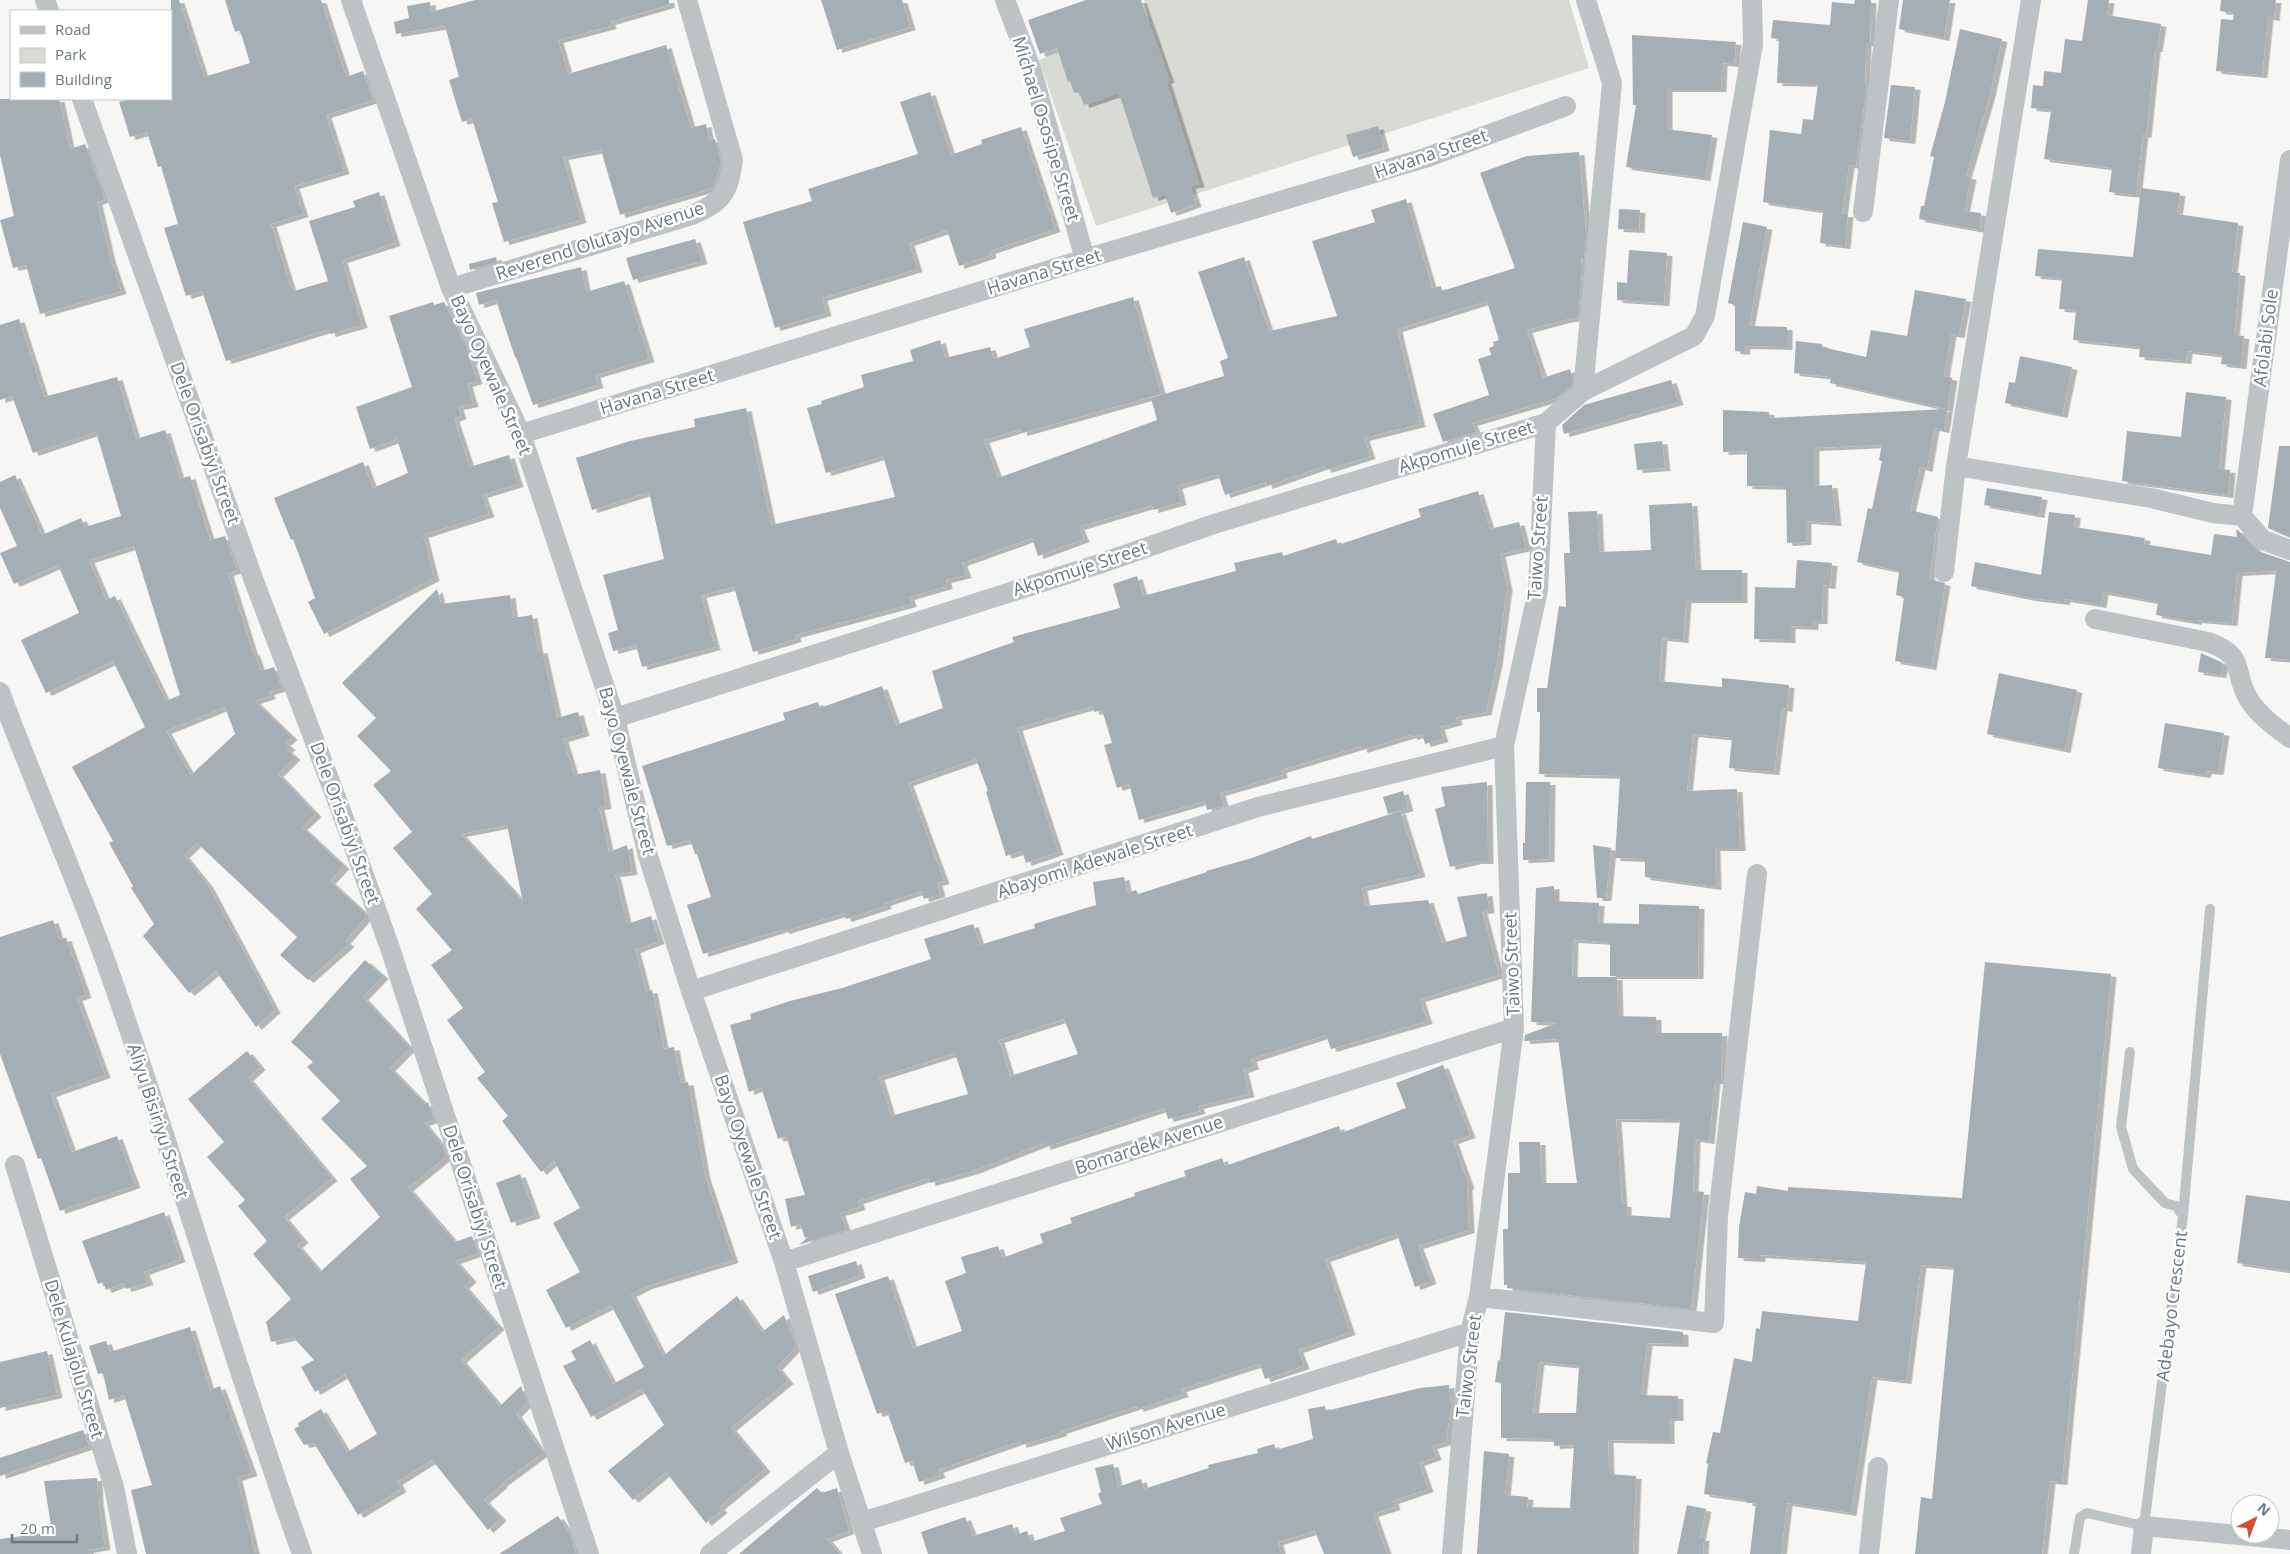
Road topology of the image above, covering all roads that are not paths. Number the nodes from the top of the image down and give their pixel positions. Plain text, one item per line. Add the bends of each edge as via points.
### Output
1 (351, 0) edge
2 (687, 0) edge
3 (1005, 0) edge
4 (1586, 0) edge
5 (1752, 0) edge
6 (1889, 0) edge
7 (2031, 0) edge
8 (82, 100) edge
9 (1566, 106) dead end
10 (2290, 160) edge
11 (1863, 212) dead end
12 (1085, 259) junction
13 (451, 288) junction
14 (1583, 391) junction
15 (1546, 423) junction
16 (521, 434) junction
17 (1956, 466) junction
18 (2242, 516) junction
19 (2290, 550) edge
20 (1944, 572) dead end
21 (2095, 619) dead end
22 (0, 692) edge
23 (615, 718) junction
24 (2290, 738) edge
25 (1504, 746) junction
26 (1757, 874) dead end
27 (2210, 909) dead end
28 (691, 991) junction
29 (1514, 1028) junction
30 (2130, 1052) dead end
31 (15, 1165) dead end
32 (2183, 1216) junction
33 (784, 1262) junction
34 (1479, 1297) junction
35 (1470, 1332) junction
36 (839, 1454) junction
37 (1878, 1466) dead end
38 (862, 1522) junction
39 (2144, 1526) junction
40 (2290, 1540) edge
41 (127, 1554) edge
42 (302, 1554) edge
43 (590, 1554) edge
44 (710, 1554) edge
45 (872, 1554) edge
46 (1452, 1554) edge
47 (1869, 1554) edge
48 (2074, 1554) edge
49 (2141, 1554) edge

1 - 13 street, Bayo Oyewale Street
2 - 13 street, Reverend Olutayo Avenue via 733,160 730,184 720,199 692,214
3 - 12 street, Michael Ososipe Street via 1031,68
4 - 14 street via 1612,83
5 - 14 street via 1754,44 1705,316 1694,336
6 - 11 street
7 - 17 street
8 - 43 street, Dele Orisabiyi Street via 254,581 390,948
9 - 12 street, Havana Street via 1425,158
10 - 18 street, Afolabi Sole
12 - 16 street, Havana Street
13 - 16 street, Bayo Oyewale Street
14 - 15 street
15 - 23 street, Akpomuje Street via 1214,524 1099,564
15 - 25 street, Taiwo Street via 1538,590
16 - 23 street, Bayo Oyewale Street
17 - 18 street
17 - 20 street
18 - 19 street via 2263,540
21 - 24 street via 2224,648 2236,660 2249,699 2262,716
22 - 42 street, Aliyu Bisiriyu Street via 104,958
23 - 28 street, Bayo Oyewale Street via 648,856
25 - 28 street, Abayomi Adewale Street via 1258,807
25 - 29 street, Taiwo Street
26 - 34 street via 1718,1216 1714,1323
27 - 32 lane
28 - 33 street, Bayo Oyewale Street
29 - 33 street, Bomardek Avenue
29 - 34 street, Taiwo Street
30 - 32 lane, Adebayo Crescent via 2120,1127 2133,1169 2164,1203 2176,1206
31 - 41 street, Dele Kulajolu Street via 114,1487
32 - 39 lane, Adebayo Crescent
33 - 36 street, Bayo Oyewale Street
34 - 35 street, Taiwo Street
35 - 38 street, Wilson Avenue
35 - 46 street, Taiwo Street
36 - 38 street, Bayo Oyewale Street
36 - 44 street
37 - 47 street
38 - 45 street, Bayo Oyewale Street
39 - 40 street
39 - 48 lane via 2087,1513 2080,1516
39 - 49 street, Adebayo Crescent

